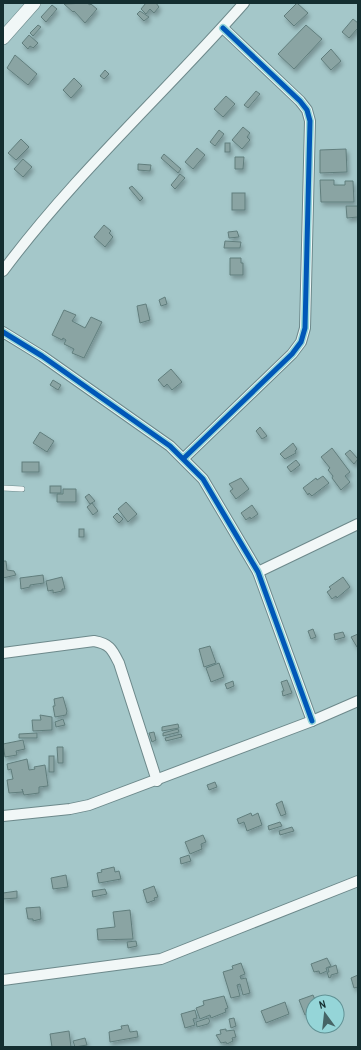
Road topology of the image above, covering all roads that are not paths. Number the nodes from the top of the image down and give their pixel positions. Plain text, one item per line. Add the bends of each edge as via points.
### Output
1 (34, 3) edge
2 (244, 3) edge
3 (222, 28) junction
4 (3, 38) edge
5 (3, 271) edge
6 (3, 332) edge
7 (184, 458) junction
8 (3, 488) edge
9 (22, 489) dead end
10 (358, 524) edge
11 (258, 572) junction
12 (3, 653) edge
13 (358, 701) edge
14 (312, 721) junction
15 (157, 781) junction
16 (3, 816) edge
17 (358, 881) edge
18 (3, 980) edge

1 - 4 street
2 - 3 street
3 - 5 street via 116,138 26,240
3 - 7 street via 300,101 310,121 305,328 301,342 292,354
6 - 7 street via 61,369
7 - 11 street via 203,479
8 - 9 lane
10 - 11 street
11 - 14 street
12 - 15 street via 94,641 105,643 119,663
13 - 14 street
14 - 15 street
15 - 16 street via 83,806
17 - 18 street via 161,959

